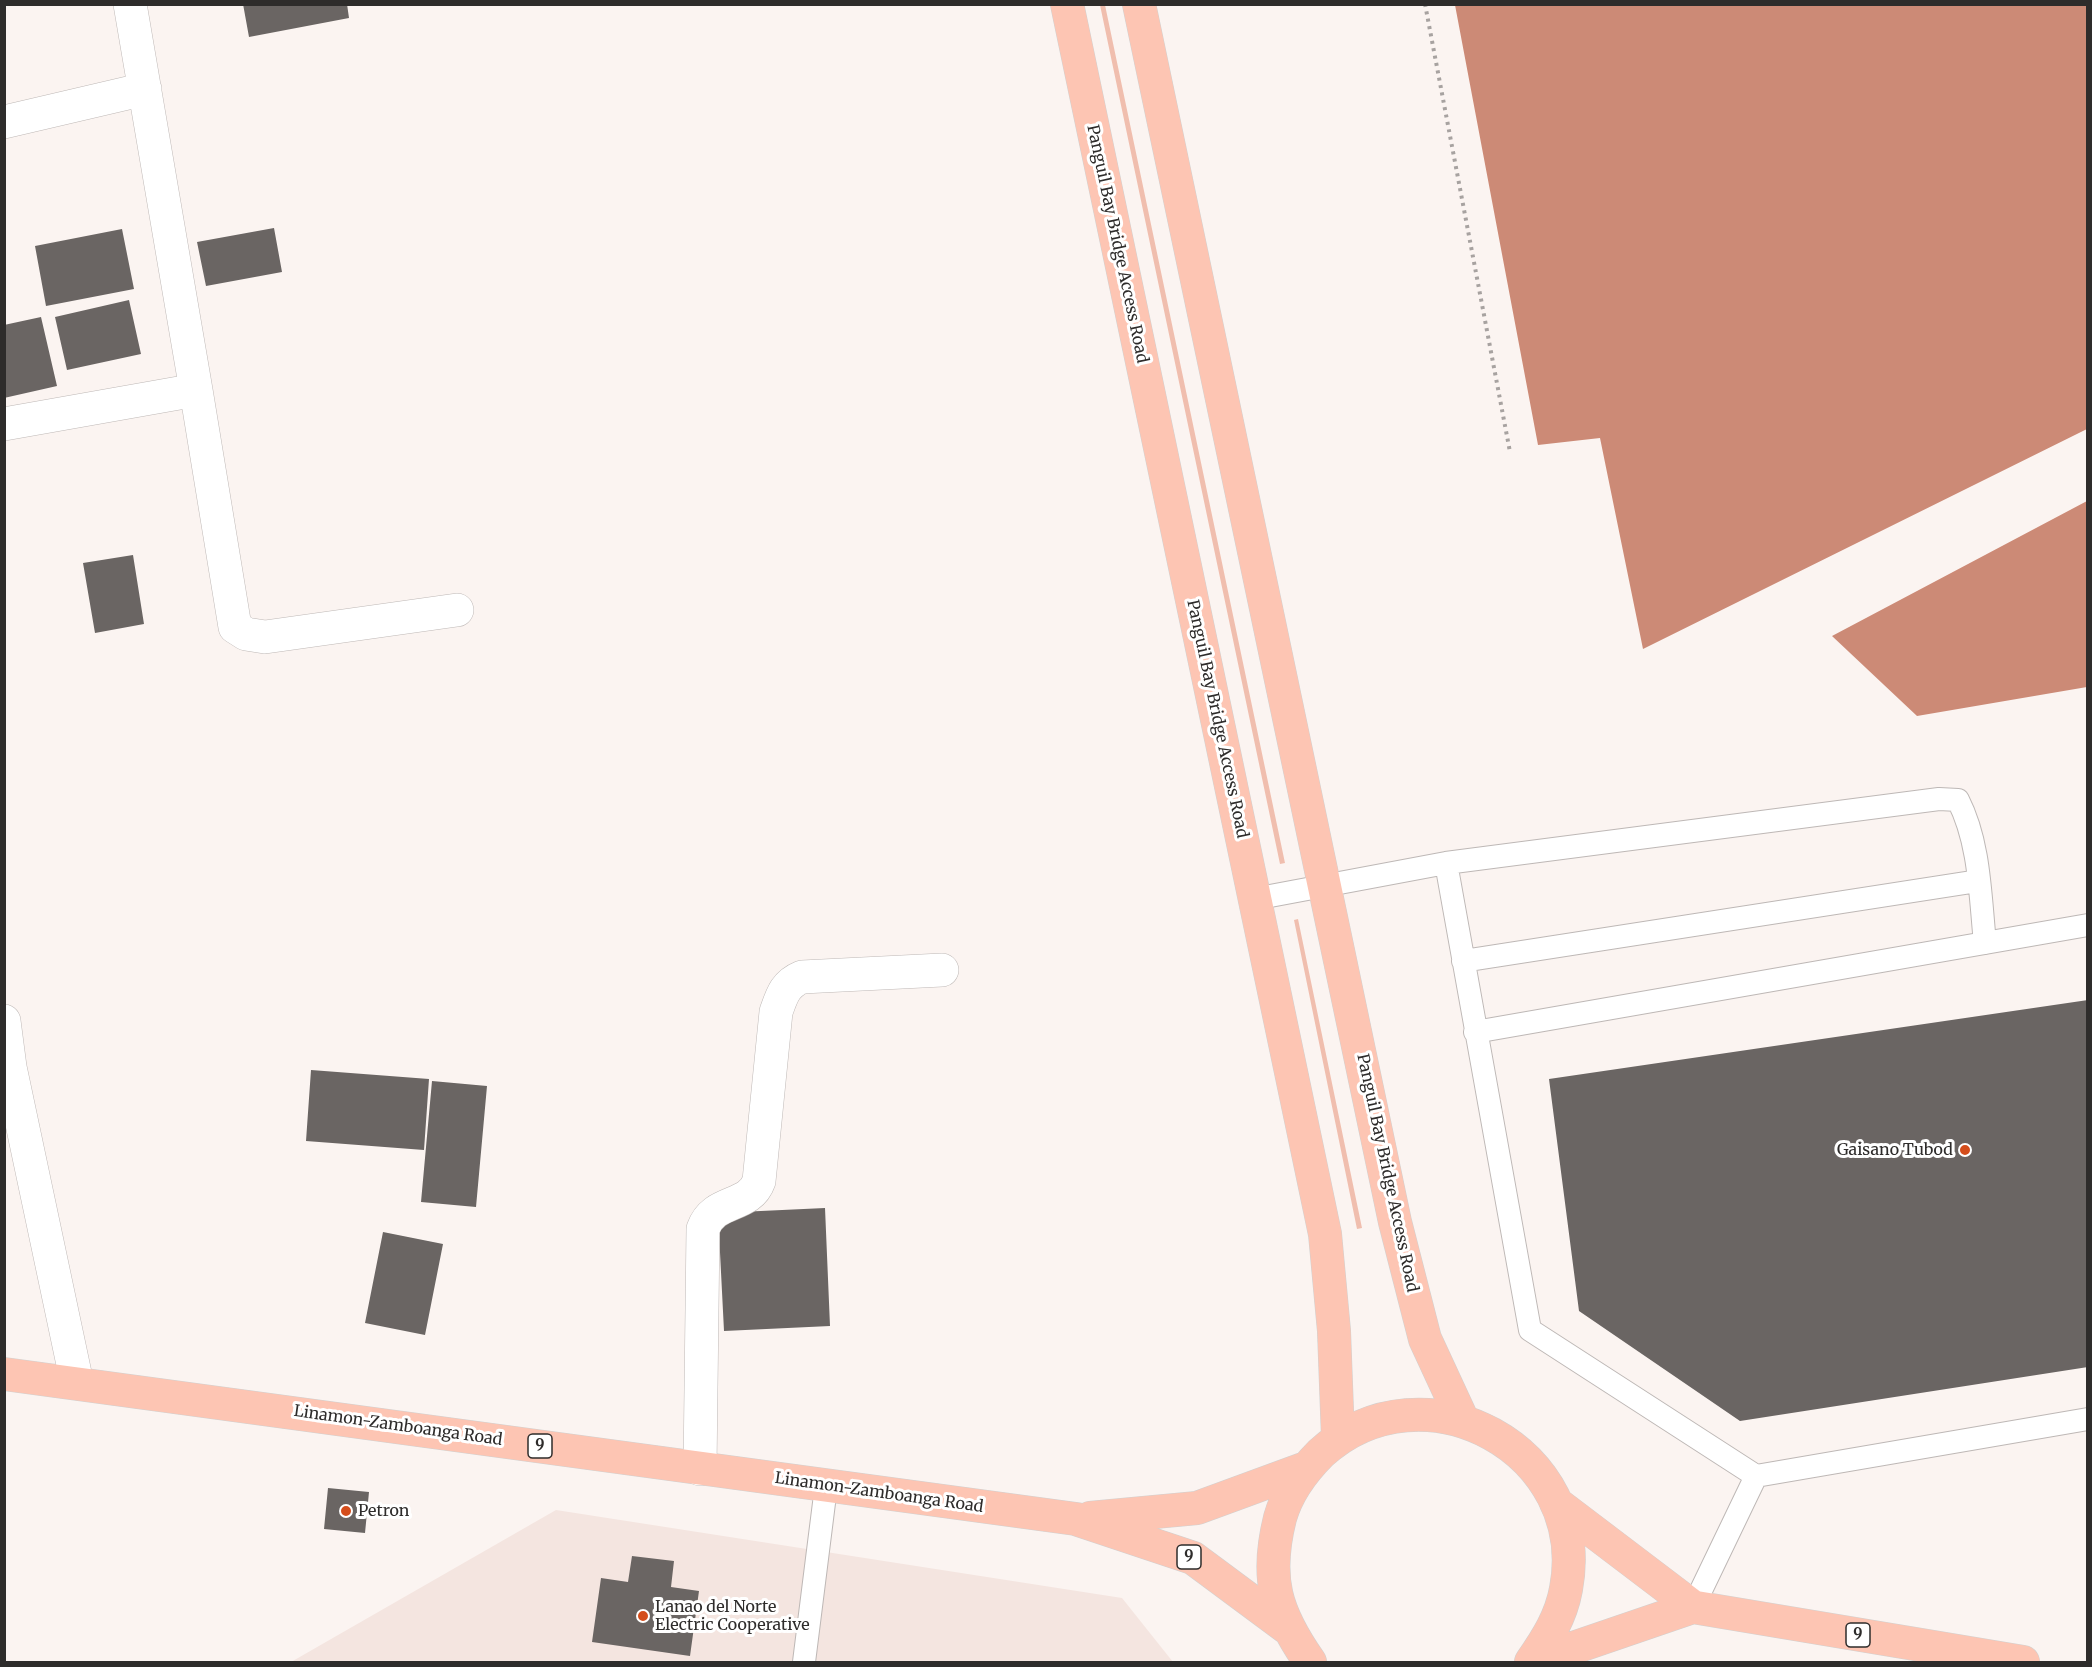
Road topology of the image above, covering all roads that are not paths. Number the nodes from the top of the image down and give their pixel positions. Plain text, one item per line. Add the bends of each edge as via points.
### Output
1 (130, 4) edge
2 (1067, 4) edge
3 (1139, 4) edge
4 (145, 89) junction
5 (4, 122) edge
6 (196, 390) junction
7 (4, 424) edge
8 (458, 610) dead end
9 (1446, 863) junction
10 (1978, 881) junction
11 (1324, 884) junction
12 (1254, 899) junction
13 (2088, 925) edge
14 (1985, 943) junction
15 (1463, 961) junction
16 (942, 970) dead end
17 (4, 1021) edge
18 (1475, 1032) junction
19 (4, 1374) edge
20 (77, 1383) junction
21 (1462, 1419) junction
22 (2088, 1419) edge
23 (1338, 1438) junction
24 (1306, 1468) junction
25 (700, 1469) junction
26 (1756, 1476) junction
27 (826, 1487) junction
28 (1556, 1503) junction
29 (1076, 1519) junction
30 (1693, 1607) junction
31 (1287, 1628) junction
32 (804, 1662) edge
33 (1310, 1662) edge
34 (1532, 1662) edge
35 (2023, 1662) edge

1 - 4 street
2 - 12 highway, Panguil Bay Bridge Access Road
3 - 11 highway, Panguil Bay Bridge Access Road
4 - 5 street
4 - 6 street
6 - 7 street
6 - 8 street via 235,627 246,634 265,637
9 - 10 lane via 1949,799 1958,800 1965,814
9 - 11 lane
9 - 15 lane
10 - 14 lane
10 - 15 lane
11 - 12 lane
11 - 21 highway, Panguil Bay Bridge Access Road via 1410,1286 1425,1339
12 - 23 highway, Panguil Bay Bridge Access Road via 1325,1234
13 - 14 lane
14 - 18 lane
15 - 18 lane
16 - 25 street via 802,977 790,982 783,991 776,1012 759,1181 749,1196 715,1210 703,1228
17 - 20 street via 10,1067
18 - 26 lane via 1530,1329
19 - 20 highway, Linamon-Zamboanga Road / 9
20 - 25 highway, Linamon-Zamboanga Road / 9
21 - 23 highway, 9 via 1419,1413 1377,1420
21 - 28 highway, 9 via 1501,1438 1534,1466
22 - 26 lane
23 - 24 highway, 9
24 - 29 highway, Linamon-Zamboanga Road / 9 via 1197,1508
24 - 31 highway, 9 via 1284,1504 1273,1546 1274,1588
25 - 27 highway, Linamon-Zamboanga Road / 9
26 - 30 lane
27 - 29 highway, Linamon-Zamboanga Road / 9
27 - 32 lane
28 - 30 highway, 9
28 - 34 highway, 9 via 1568,1545 1566,1588 1554,1628
29 - 31 highway, Linamon-Zamboanga Road / 9 via 1192,1558
30 - 34 highway, 9
30 - 35 highway, 9
31 - 33 highway, 9

